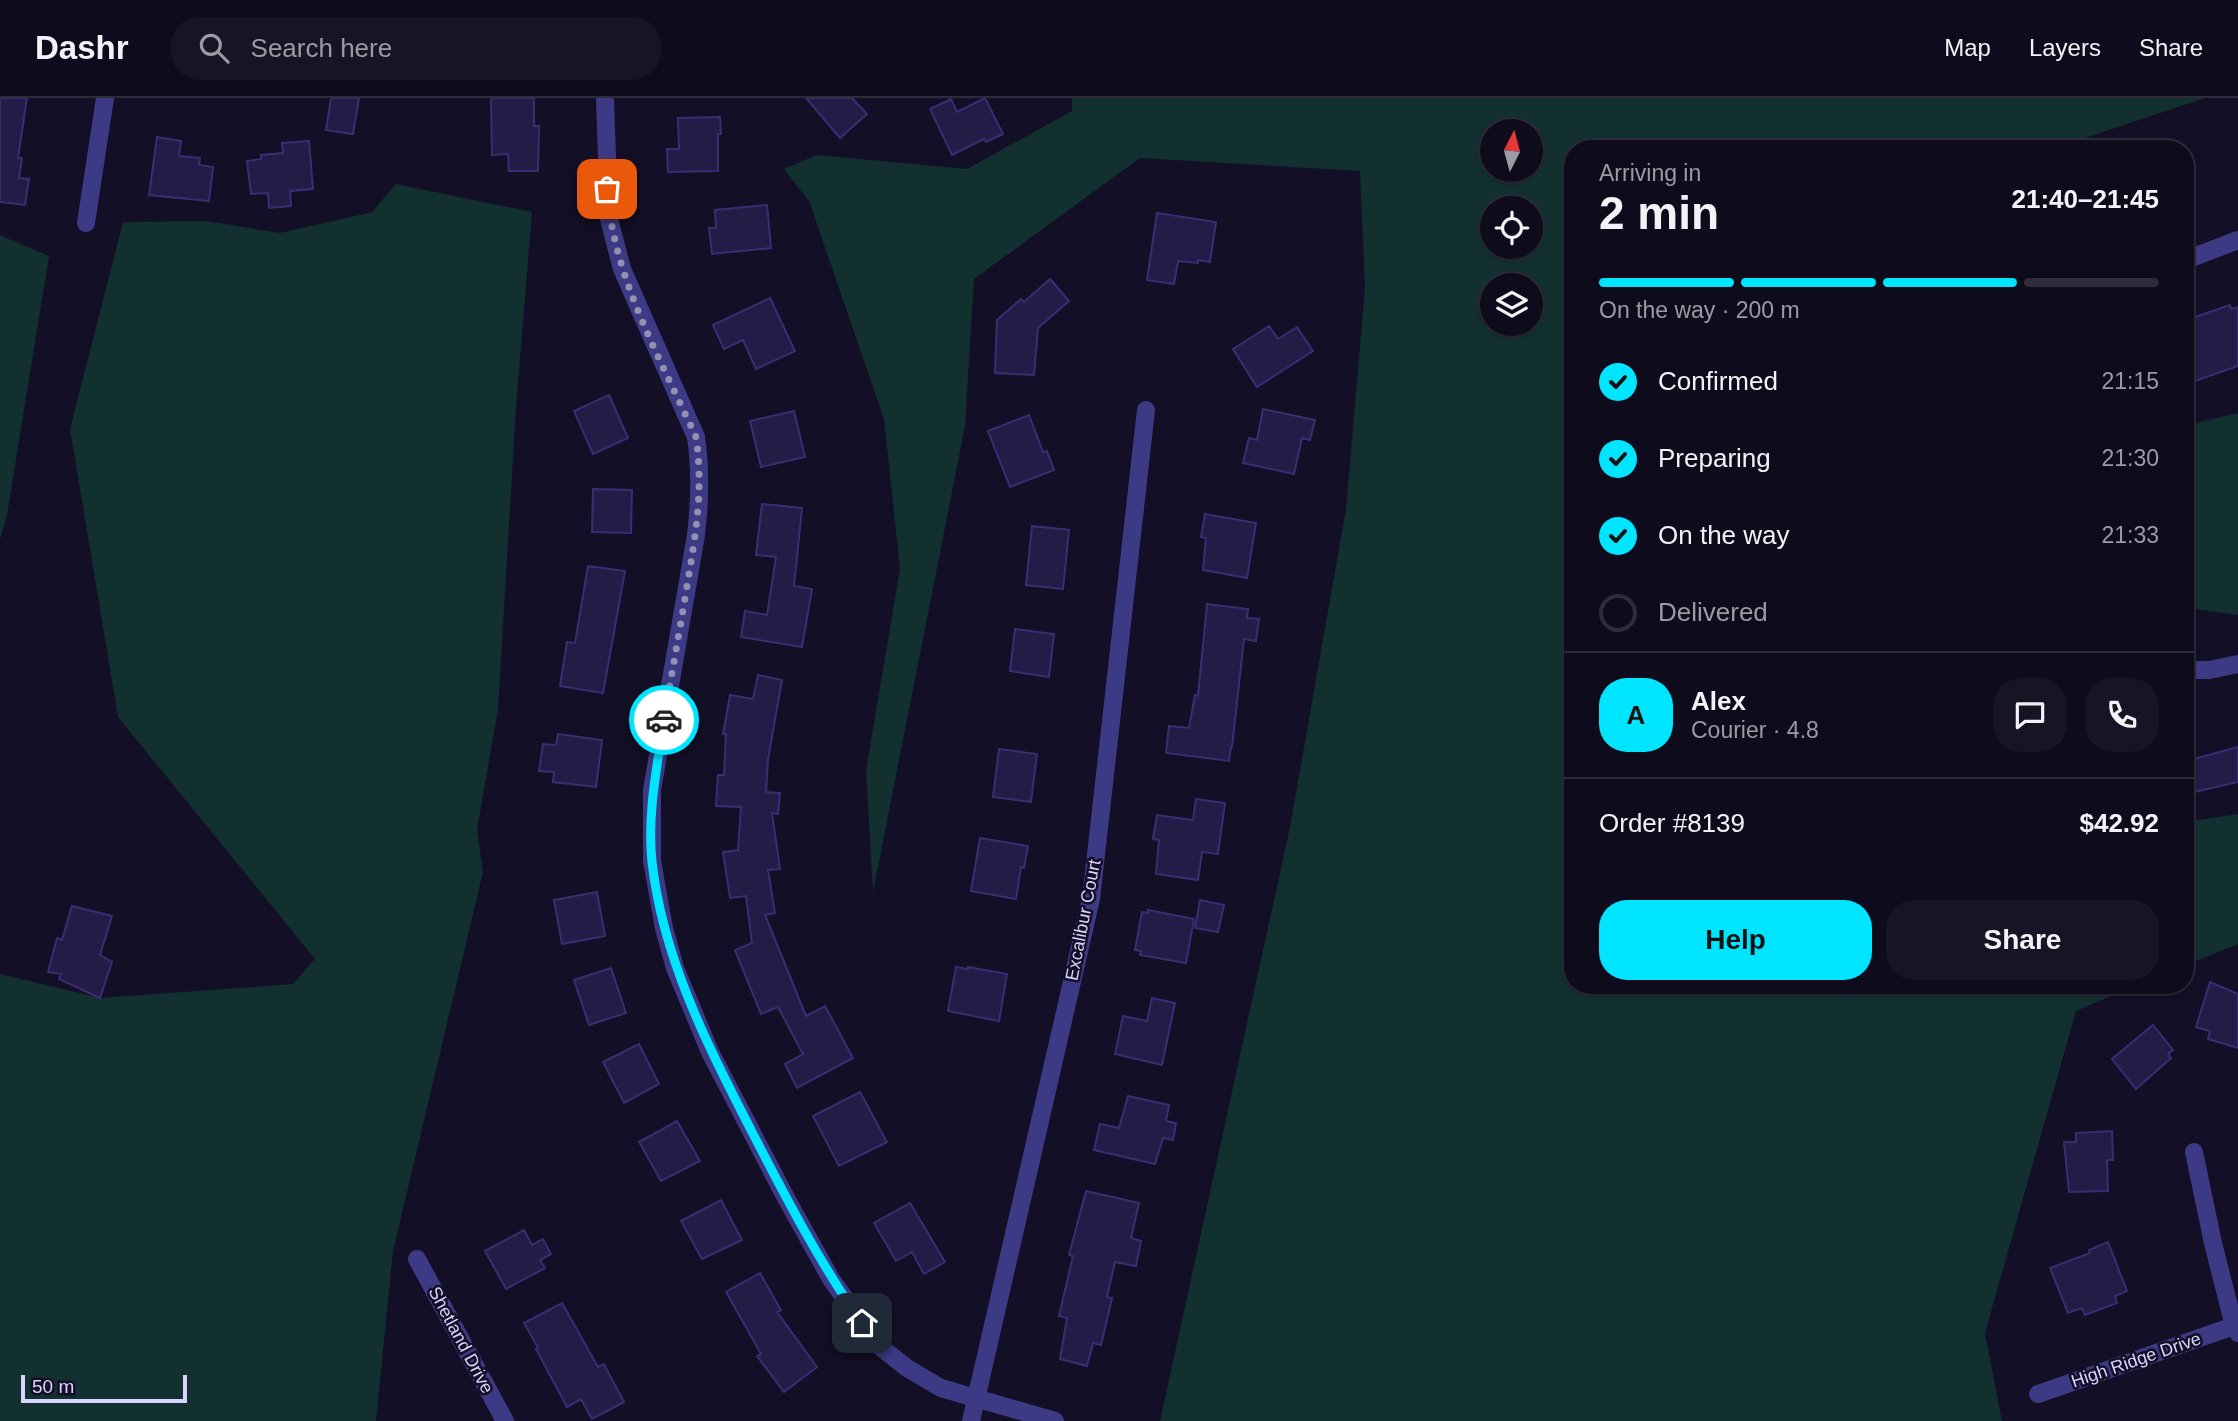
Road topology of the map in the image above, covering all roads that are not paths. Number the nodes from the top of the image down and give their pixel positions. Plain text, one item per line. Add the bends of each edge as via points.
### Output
1 (105, 98) edge
2 (605, 98) edge
3 (86, 223) dead end
4 (2238, 240) edge
5 (2194, 257) edge
6 (1146, 410) dead end
7 (2238, 664) edge
8 (2194, 670) edge
9 (2194, 1152) dead end
10 (417, 1259) dead end
11 (2236, 1330) edge
12 (2038, 1394) dead end
13 (976, 1400) junction
14 (505, 1421) edge
15 (971, 1421) edge
16 (1055, 1421) edge

1 - 3 street
2 - 13 street via 609,219 622,269 696,437 700,467 696,535 652,790 652,861 675,968 710,1052 831,1279 878,1345 940,1388
4 - 5 street
6 - 13 street, Excalibur Court via 1091,900
7 - 8 street
9 - 11 street
10 - 14 street, Shetland Drive
11 - 12 street, High Ridge Drive
13 - 15 street, Excalibur Court
13 - 16 street

